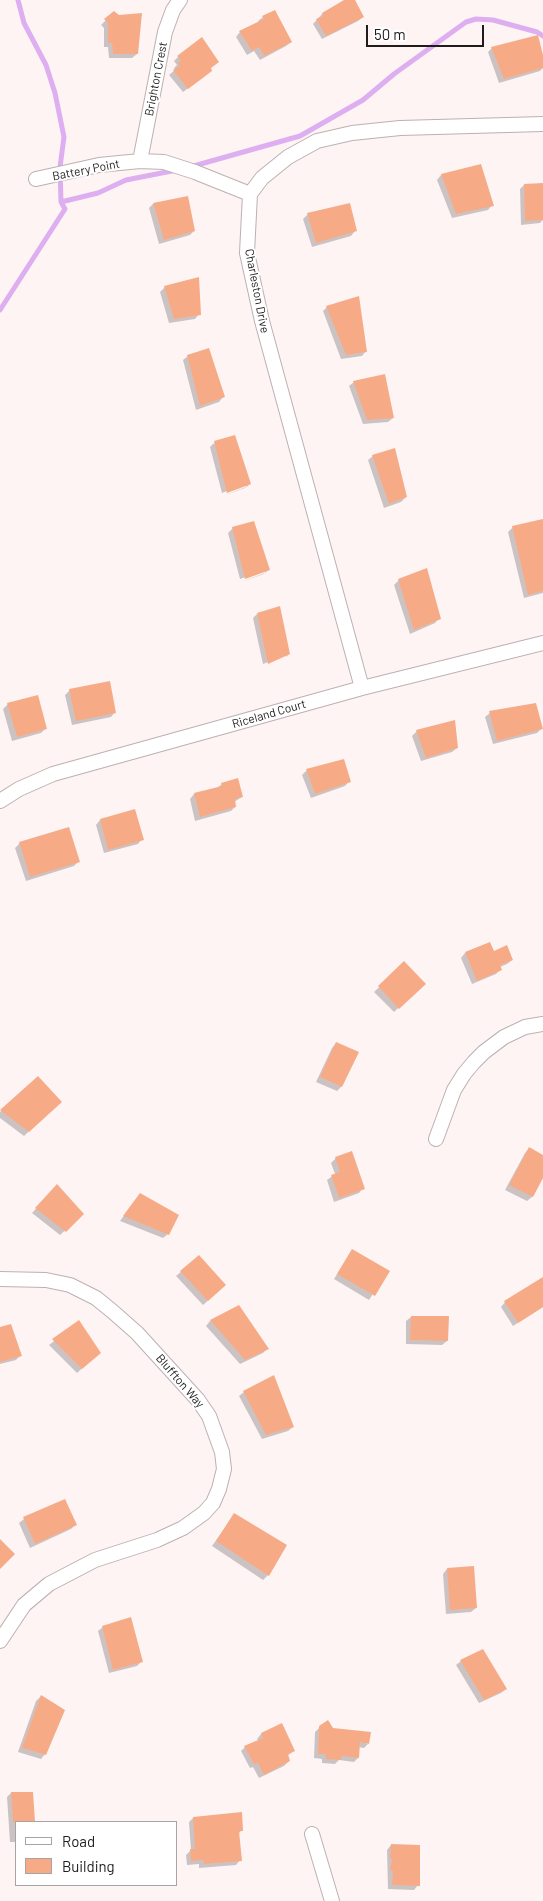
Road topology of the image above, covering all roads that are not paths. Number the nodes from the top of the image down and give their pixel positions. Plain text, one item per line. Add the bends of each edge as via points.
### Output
1 (180, 0) edge
2 (543, 124) edge
3 (140, 161) junction
4 (36, 180) dead end
5 (250, 194) junction
6 (543, 643) edge
7 (362, 688) junction
8 (0, 801) edge
9 (543, 1024) edge
10 (436, 1140) dead end
11 (0, 1279) edge
12 (0, 1641) edge
13 (312, 1834) dead end
14 (332, 1901) edge

1 - 3 street, Brighton Crest via 165,32
2 - 5 street via 400,128 317,141 288,157 262,178
3 - 4 street, Battery Point via 99,165
3 - 5 street, Battery Point via 164,162
5 - 7 street, Charleston Drive via 247,253 262,321
6 - 7 street, Riceland Court
7 - 8 street, Riceland Court via 53,774
9 - 10 street via 525,1027 504,1037 474,1062 454,1090
11 - 12 street, Bluffton Way via 46,1280 70,1285 112,1310 138,1333 198,1400 209,1416 222,1452 224,1469 213,1503 204,1513 183,1528 157,1540 95,1560 49,1584 24,1605
13 - 14 street

